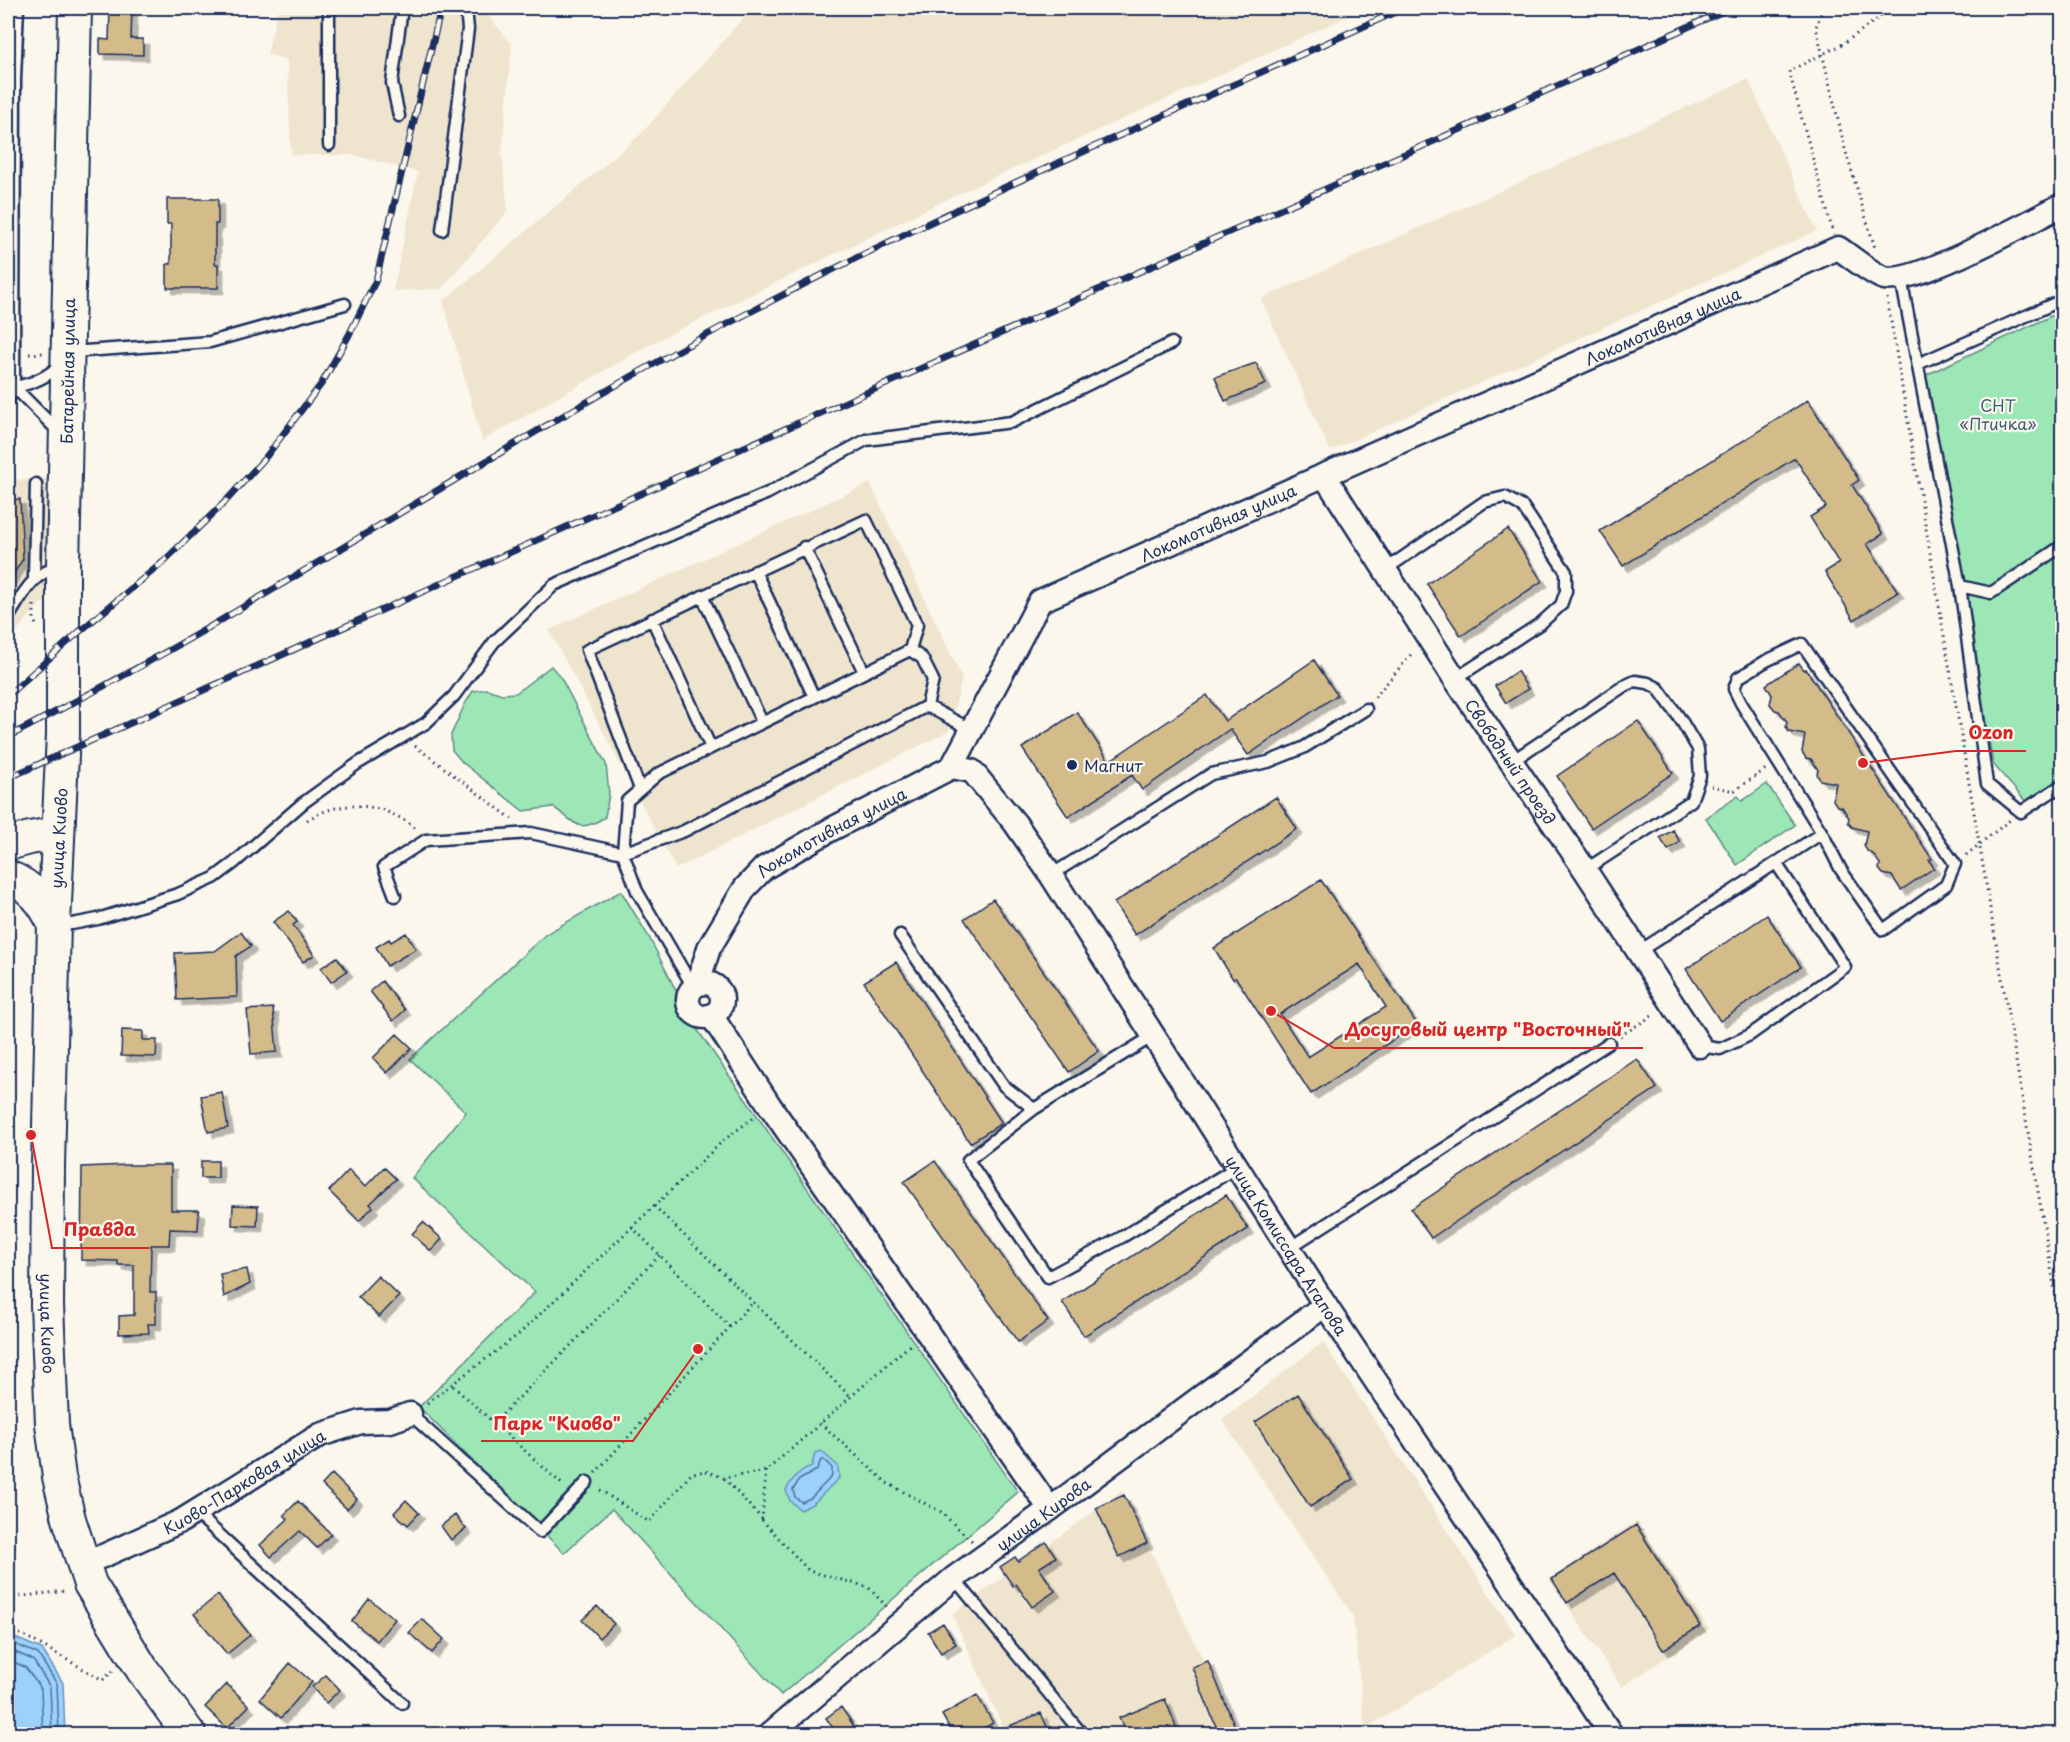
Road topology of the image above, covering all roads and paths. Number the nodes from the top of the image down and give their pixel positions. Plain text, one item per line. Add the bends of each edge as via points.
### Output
1 (18, 8) edge
2 (75, 8) edge
3 (329, 8) edge
4 (402, 8) edge
5 (466, 8) edge
6 (1822, 8) edge
7 (1892, 8) edge
8 (1822, 54) junction
9 (11, 79) edge
10 (399, 116) dead end
11 (329, 145) dead end
12 (2062, 205) edge
13 (442, 230) dead end
14 (1838, 248) junction
15 (1893, 278) junction
16 (2062, 300) edge
17 (345, 304) dead end
18 (1172, 343) dead end
19 (25, 354) dead end
20 (59, 354) junction
21 (1918, 364) junction
22 (14, 387) junction
23 (8, 400) edge
24 (66, 437) junction
25 (1324, 475) junction
26 (36, 484) dead end
27 (2062, 546) edge
28 (804, 548) junction
29 (63, 566) junction
30 (1386, 569) junction
31 (754, 571) junction
32 (34, 578) junction
33 (1960, 586) junction
34 (702, 596) junction
35 (8, 618) edge
36 (652, 619) junction
37 (1428, 634) junction
38 (910, 650) junction
39 (864, 672) junction
40 (1455, 679) junction
41 (814, 697) junction
42 (927, 706) junction
43 (1366, 709) joint
44 (762, 723) junction
45 (972, 730) junction
46 (63, 734) joint
47 (404, 737) junction
48 (711, 748) junction
49 (1512, 761) junction
50 (1778, 762) junction
51 (952, 767) junction
52 (1697, 784) junction
53 (2062, 785) edge
54 (640, 789) junction
55 (2021, 812) junction
56 (303, 823) dead end
57 (1822, 832) junction
58 (58, 833) junction
59 (531, 833) junction
60 (426, 840) junction
61 (1979, 843) junction
62 (8, 844) edge
63 (623, 853) junction
64 (1776, 863) junction
65 (1955, 864) junction
66 (1585, 870) junction
67 (1052, 874) junction
68 (8, 877) edge
69 (395, 896) dead end
70 (54, 924) junction
71 (900, 935) dead end
72 (1638, 952) junction
73 (698, 985) junction
74 (1671, 1003) junction
75 (1153, 1036) junction
76 (1610, 1043) joint
77 (1700, 1046) joint
78 (770, 1106) junction
79 (1034, 1109) junction
80 (1237, 1167) junction
81 (654, 1206) junction
82 (632, 1227) junction
83 (1289, 1248) junction
84 (660, 1256) junction
85 (753, 1302) junction
86 (1325, 1305) junction
87 (730, 1327) junction
88 (926, 1330) junction
89 (2062, 1333) edge
90 (452, 1386) junction
91 (850, 1396) junction
92 (410, 1413) junction
93 (494, 1423) junction
94 (820, 1423) junction
95 (766, 1471) junction
96 (724, 1478) junction
97 (587, 1482) junction
98 (574, 1495) junction
99 (1050, 1509) junction
100 (195, 1512) junction
101 (762, 1520) junction
102 (986, 1555) junction
103 (82, 1563) junction
104 (954, 1578) junction
105 (67, 1591) dead end
106 (8, 1598) edge
107 (901, 1621) junction
108 (8, 1629) edge
109 (134, 1655) junction
110 (402, 1703) dead end
111 (189, 1734) edge
112 (770, 1734) edge
113 (1082, 1734) edge
114 (1611, 1734) edge

1 - 9 lane
2 - 20 main road, Батарейная улица
3 - 11 lane
4 - 10 lane via 392,83
5 - 13 lane via 468,29
6 - 8 path via 1816,27
7 - 8 path via 1843,44
8 - 14 path via 1789,71
8 - 15 path via 1845,149
9 - 22 lane
12 - 15 street via 1961,256
14 - 15 street
14 - 25 street, Локомотивная улица
15 - 21 lane
15 - 61 path
16 - 21 lane
17 - 20 lane via 210,342
18 - 47 lane via 1012,422 866,440 768,493 554,585 494,642 454,696 426,723
19 - 20 path
20 - 22 lane via 43,378
20 - 24 main road, Батарейная улица
21 - 33 lane
22 - 23 lane
22 - 24 lane
24 - 29 main road, Батарейная улица
25 - 30 street, Свободный проезд
25 - 45 street, Локомотивная улица via 1040,601
26 - 32 lane
27 - 33 lane via 1991,593
28 - 31 lane
28 - 38 lane via 866,520 917,625
28 - 39 lane
29 - 32 lane
29 - 46 main road, Батарейная улица
30 - 37 street, Свободный проезд
30 - 40 lane via 1484,502 1505,497 1523,507 1566,572 1561,605 1541,623
31 - 34 lane
31 - 41 lane
32 - 35 lane
33 - 55 lane via 1987,783
34 - 36 lane
34 - 44 lane
36 - 48 lane
36 - 54 lane via 587,650
37 - 40 street, Свободный проезд
37 - 43 path
38 - 39 lane
38 - 42 lane via 922,658 933,680
39 - 41 lane
40 - 49 street, Свободный проезд
41 - 44 lane
42 - 45 lane
42 - 63 lane via 684,831
43 - 67 lane via 1303,748 1268,762 1211,774
44 - 48 lane
45 - 51 street, Локомотивная улица
46 - 58 main road, улица Киово
47 - 59 path
47 - 70 lane via 357,764 303,803 214,878 178,894 98,919
48 - 54 lane via 658,774
49 - 52 lane via 1635,681 1658,688 1681,720 1698,749 1701,776
49 - 66 street, Свободный проезд
50 - 52 path via 1734,791
50 - 57 lane
50 - 65 lane via 1734,689 1738,678 1802,644
51 - 67 street, улица Комиссара Агапова via 972,771
51 - 73 street, Локомотивная улица via 764,868 745,888 709,948
52 - 66 lane via 1691,801
53 - 55 lane
54 - 63 lane via 627,801
55 - 61 path
56 - 60 path via 324,811 356,805 406,821
57 - 64 lane
57 - 65 lane via 1841,870 1883,930 1946,885
58 - 62 main road
58 - 70 main road, улица Киово
59 - 60 lane
59 - 63 lane
60 - 69 lane via 384,867
61 - 65 path
61 - 89 path
63 - 73 lane via 637,891
64 - 72 lane
64 - 77 lane via 1845,967 1749,1035 1720,1049
66 - 72 street, Свободный проезд
67 - 75 street, улица Комиссара Агапова
68 - 70 main road via 22,882 36,895 47,907
70 - 103 main road, улица Киово via 47,1305 52,1424 59,1477
71 - 79 lane via 1004,1086
72 - 74 street, Свободный проезд
73 - 78 street, Локомотивная улица via 688,999 692,1011 711,1016
74 - 76 path
74 - 77 street, Свободный проезд
75 - 79 lane
75 - 80 street, улица Комиссара Агапова
76 - 83 lane
78 - 81 path via 724,1140
78 - 88 street
79 - 80 lane via 969,1160 1048,1277
80 - 83 street, улица Комиссара Агапова
81 - 82 path
81 - 85 path
82 - 84 path
82 - 90 path via 519,1334
83 - 86 street, улица Комиссара Агапова
84 - 87 path
84 - 93 path
85 - 87 path
85 - 91 path
86 - 99 street, улица Кирова
86 - 114 street, улица Комиссара Агапова
87 - 97 path
88 - 91 path
88 - 99 street
90 - 92 path
90 - 93 path
91 - 94 path
92 - 98 lane via 540,1532
92 - 100 street, Киово-Парковая улица via 390,1421 361,1422 320,1435
93 - 98 path
94 - 95 path
94 - 102 path via 887,1483 941,1512
95 - 96 path
95 - 101 path
96 - 97 path via 706,1471 692,1473 649,1522
96 - 101 path
97 - 98 lane
99 - 102 street, улица Кирова
100 - 103 street, Киово-Парковая улица
100 - 110 lane
101 - 107 path via 809,1571 868,1587
102 - 104 street, улица Кирова
103 - 109 main road, улица Киово via 90,1584
104 - 107 street, улица Кирова
104 - 113 lane
105 - 106 path
107 - 112 street, улица Кирова
108 - 109 path via 103,1680
109 - 111 main road, улица Киово

